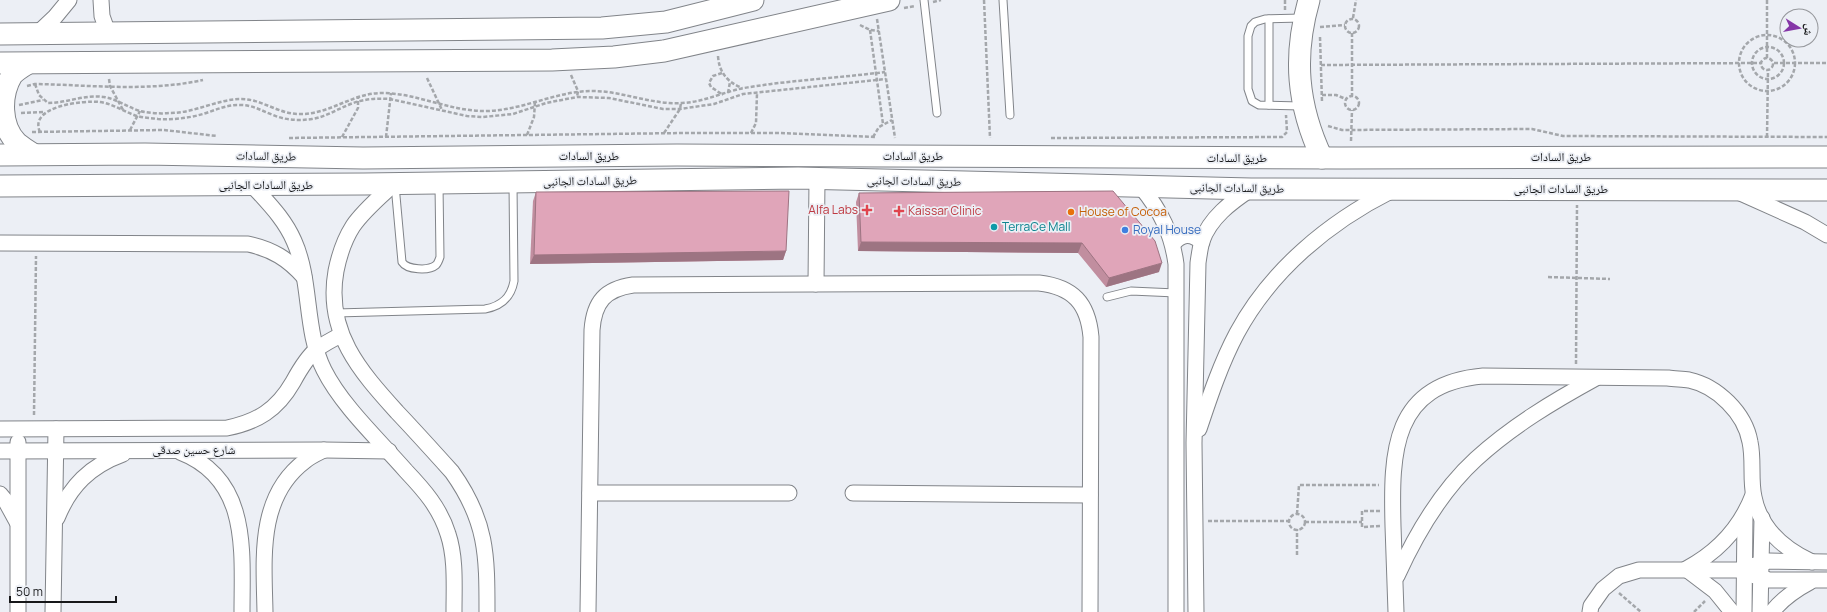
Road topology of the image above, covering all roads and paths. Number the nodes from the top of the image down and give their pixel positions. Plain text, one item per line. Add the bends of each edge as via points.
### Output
1 (69, 0) edge
2 (101, 0) edge
3 (753, 0) edge
4 (940, 0) edge
5 (984, 0) edge
6 (1003, 0) edge
7 (1285, 0) edge
8 (1356, 0) edge
9 (1768, 0) edge
10 (924, 2) edge
11 (823, 8) edge
12 (888, 8) edge
13 (1308, 17) edge
14 (1353, 18) junction
15 (1269, 19) junction
16 (856, 20) dead end
17 (1345, 25) junction
18 (870, 30) junction
19 (879, 31) junction
20 (108, 33) junction
21 (1352, 33) junction
22 (0, 34) edge
23 (37, 34) junction
24 (1767, 35) junction
25 (1768, 47) junction
26 (725, 54) dead end
27 (718, 56) junction
28 (711, 57) dead end
29 (1767, 58) junction
30 (109, 63) junction
31 (1740, 63) junction
32 (1751, 63) junction
33 (1761, 63) junction
34 (1774, 63) junction
35 (1784, 63) junction
36 (1795, 63) junction
37 (1827, 63) edge
38 (0, 64) edge
39 (26, 64) junction
40 (1321, 65) junction
41 (1352, 65) junction
42 (1768, 70) junction
43 (885, 72) junction
44 (575, 73) dead end
45 (722, 73) junction
46 (876, 73) junction
47 (433, 75) dead end
48 (209, 79) dead end
49 (886, 79) junction
50 (1768, 79) junction
51 (877, 80) junction
52 (730, 82) junction
53 (790, 83) junction
54 (35, 84) junction
55 (110, 86) junction
56 (23, 88) dead end
57 (742, 89) junction
58 (791, 89) junction
59 (578, 91) junction
60 (1767, 91) junction
61 (391, 93) junction
62 (728, 93) junction
63 (756, 93) junction
64 (723, 95) junction
65 (1322, 95) junction
66 (358, 96) junction
67 (1352, 96) junction
68 (577, 97) junction
69 (390, 99) junction
70 (1346, 99) junction
71 (43, 100) junction
72 (120, 102) junction
73 (358, 102) junction
74 (535, 102) junction
75 (48, 103) junction
76 (680, 103) junction
77 (440, 104) junction
78 (15, 105) dead end
79 (1270, 105) junction
80 (1304, 106) junction
81 (535, 107) junction
82 (680, 109) junction
83 (48, 110) junction
84 (123, 110) junction
85 (442, 110) junction
86 (140, 111) junction
87 (45, 112) junction
88 (937, 113) dead end
89 (15, 114) dead end
90 (1010, 115) dead end
91 (138, 116) junction
92 (892, 120) junction
93 (883, 124) junction
94 (1326, 124) dead end
95 (26, 130) dead end
96 (130, 130) junction
97 (40, 132) junction
98 (664, 133) junction
99 (751, 133) junction
100 (527, 135) junction
101 (220, 137) dead end
102 (342, 137) junction
103 (386, 137) junction
104 (873, 137) junction
105 (880, 137) dead end
106 (1768, 137) junction
107 (1827, 137) edge
108 (288, 138) dead end
109 (888, 138) dead end
110 (895, 138) junction
111 (903, 138) dead end
112 (990, 138) junction
113 (997, 138) dead end
114 (1043, 138) dead end
115 (980, 147) junction
116 (33, 154) junction
117 (145, 154) junction
118 (0, 155) edge
119 (677, 155) junction
120 (1678, 157) junction
121 (1827, 157) edge
122 (1322, 158) junction
123 (817, 178) junction
124 (648, 180) junction
125 (439, 182) junction
126 (513, 182) junction
127 (395, 183) junction
128 (1027, 184) junction
129 (182, 185) junction
130 (252, 185) junction
131 (0, 186) edge
132 (1142, 187) junction
133 (1395, 189) junction
134 (1251, 190) junction
135 (1577, 190) junction
136 (1678, 190) junction
137 (1734, 190) junction
138 (1827, 190) edge
139 (1827, 235) edge
140 (1202, 242) junction
141 (0, 243) edge
142 (36, 243) junction
143 (1173, 244) junction
144 (304, 277) junction
145 (1548, 277) dead end
146 (1576, 278) junction
147 (1610, 279) dead end
148 (816, 284) junction
149 (1176, 293) junction
150 (1108, 296) dead end
151 (336, 313) junction
152 (341, 335) junction
153 (316, 350) junction
154 (1576, 377) junction
155 (1597, 377) junction
156 (0, 429) edge
157 (18, 429) junction
158 (34, 429) junction
159 (56, 429) junction
160 (1194, 443) junction
161 (175, 450) junction
162 (324, 450) junction
163 (0, 451) edge
164 (18, 451) junction
165 (55, 451) junction
166 (134, 451) junction
167 (389, 451) junction
168 (1393, 485) junction
169 (590, 493) junction
170 (789, 493) dead end
171 (853, 493) dead end
172 (0, 494) edge
173 (1090, 495) junction
174 (1753, 495) junction
175 (1393, 510) junction
176 (1297, 514) junction
177 (1745, 515) junction
178 (1762, 518) junction
179 (1195, 521) junction
180 (1290, 522) junction
181 (1305, 522) junction
182 (1362, 522) junction
183 (18, 524) junction
184 (1393, 526) junction
185 (54, 527) junction
186 (1297, 529) junction
187 (1297, 554) dead end
188 (1195, 561) junction
189 (1176, 562) junction
190 (1820, 562) edge
191 (1761, 563) junction
192 (1686, 569) junction
193 (1744, 570) junction
194 (1761, 579) junction
195 (1820, 580) edge
196 (1395, 581) junction
197 (1608, 585) junction
198 (18, 612) edge
199 (53, 612) edge
200 (242, 612) edge
201 (264, 612) edge
202 (454, 612) edge
203 (487, 612) edge
204 (588, 612) edge
205 (1090, 612) edge
206 (1176, 612) edge
207 (1196, 612) edge
208 (1396, 612) edge
209 (1590, 612) edge
210 (1641, 612) edge
211 (1732, 612) edge
212 (1744, 612) edge
213 (1760, 612) edge
214 (1772, 612) edge

1 - 23 street
2 - 20 street via 102,16
3 - 20 main road via 666,22 602,28
4 - 10 path
5 - 112 path
6 - 90 lane
7 - 13 path
8 - 14 path
9 - 24 path
10 - 12 path
10 - 88 lane
11 - 12 main road
11 - 30 main road via 664,51 614,57 552,60
12 - 19 path
13 - 15 lane
13 - 17 path
13 - 40 path
13 - 80 main road via 1300,40 1299,62
14 - 17 path via 1346,21
14 - 21 path via 1360,26
15 - 79 lane
15 - 79 lane via 1255,22 1248,36 1250,98 1259,105
16 - 18 path
17 - 21 path via 1348,32
18 - 19 path
18 - 46 path
19 - 43 path
20 - 23 main road
21 - 41 path
22 - 23 main road
24 - 25 path
24 - 31 path via 1748,44
24 - 36 path via 1787,43
25 - 29 path
25 - 32 path via 1758,50
25 - 35 path via 1777,50
26 - 27 path
27 - 28 path
27 - 45 path
29 - 33 path
29 - 34 path
30 - 39 main road
30 - 55 path
31 - 32 path
31 - 41 path
31 - 60 path via 1748,83
32 - 33 path
32 - 50 path via 1755,73
33 - 42 path via 1763,68
34 - 35 path
34 - 42 path
35 - 36 path
35 - 50 path via 1777,76
36 - 37 path
36 - 60 path via 1787,82 1775,90
38 - 39 main road
39 - 116 main road via 12,75 3,92 0,110 6,128 17,143
40 - 41 path
40 - 65 path
41 - 67 path
42 - 50 path
43 - 46 path
43 - 49 path
44 - 59 path via 570,73
45 - 52 path
45 - 64 path via 713,76 709,83
46 - 51 path
46 - 53 path
47 - 77 path via 425,75
48 - 55 path via 165,86
49 - 51 path
49 - 92 path
50 - 60 path
51 - 58 path
51 - 93 path
52 - 57 path
52 - 62 path
53 - 57 path
53 - 58 path
54 - 55 path
54 - 56 path
54 - 71 path
55 - 72 path
57 - 62 path
58 - 63 path
59 - 68 path
59 - 74 path
59 - 76 path via 611,92 664,103
60 - 106 path
61 - 66 path
61 - 69 path
61 - 77 path
62 - 64 path
63 - 82 path
63 - 99 path via 756,123
64 - 76 path via 697,102
65 - 70 path
65 - 80 path
66 - 73 path
66 - 86 path via 325,110 299,114 286,113 259,102 243,99 181,113
67 - 70 path
67 - 70 path via 1356,96 1359,103 1355,109 1345,106
68 - 81 path
68 - 82 path via 609,98 662,109
69 - 73 path via 379,98
69 - 85 path
69 - 103 path
71 - 75 path
71 - 78 path
72 - 75 path via 95,96
72 - 84 path
72 - 86 path
73 - 91 path via 326,116 298,120 284,119 256,107 241,104 181,118
73 - 102 path via 356,114
74 - 77 path via 513,108 484,111
74 - 81 path
75 - 83 path
76 - 82 path
77 - 85 path
79 - 80 lane
80 - 114 path via 1282,137
80 - 122 main road
81 - 85 path via 498,116 467,116
81 - 100 path
82 - 98 path
83 - 84 path via 94,102 109,104
83 - 87 path
84 - 91 path
86 - 91 path
87 - 89 path
87 - 97 path via 38,121
91 - 96 path
92 - 93 path
92 - 110 path
93 - 104 path
94 - 106 path via 1342,130 1532,129 1563,136
95 - 97 path
96 - 97 path
96 - 101 path via 164,130
98 - 99 path
98 - 100 path
99 - 104 path
100 - 103 path
102 - 103 path
102 - 108 path
104 - 105 path
106 - 107 path
109 - 110 path
110 - 111 path
112 - 113 path
112 - 115 path
115 - 119 main road, طريق السادات
115 - 122 main road, طريق السادات
115 - 128 main road
116 - 117 main road, طريق السادات
116 - 118 main road, طريق السادات
117 - 119 main road, طريق السادات via 363,158
117 - 129 main road
119 - 124 main road
120 - 121 main road, طريق السادات
120 - 122 main road, طريق السادات
120 - 136 main road
123 - 124 main road, طريق السادات الجانبى
123 - 128 main road, طريق السادات الجانبى
123 - 148 street
124 - 126 main road, طريق السادات الجانبى
125 - 126 main road, طريق السادات الجانبى
125 - 127 main road, طريق السادات الجانبى
125 - 127 lane via 440,257 434,267 414,269 402,262
126 - 151 lane via 514,281 512,290 502,304 485,309
127 - 130 main road, طريق السادات الجانبى
127 - 151 street via 362,213 343,244 335,278
128 - 132 main road, طريق السادات الجانبى
129 - 130 main road, طريق السادات الجانبى
129 - 131 main road, طريق السادات الجانبى
130 - 144 street via 286,226 294,242
132 - 134 main road, طريق السادات الجانبى
132 - 143 street via 1166,223
133 - 134 main road, طريق السادات الجانبى
133 - 135 main road, طريق السادات الجانبى
133 - 160 street via 1363,205 1304,249 1256,304 1237,333 1222,366
134 - 140 street via 1230,203 1214,220
135 - 136 main road, طريق السادات الجانبى
135 - 146 path
136 - 137 main road, طريق السادات الجانبى
137 - 138 main road, طريق السادات الجانبى
137 - 139 street
140 - 143 street via 1195,236 1187,235 1178,238
140 - 160 street via 1198,263
141 - 142 street
142 - 144 street via 248,244 279,255
142 - 158 path
143 - 149 street
144 - 153 street
145 - 146 path
146 - 147 path
146 - 154 path
148 - 169 street via 632,285 619,287 607,294 598,304 593,316
148 - 173 street via 1039,283 1056,285 1071,293 1087,315 1091,337
149 - 150 lane via 1130,291
149 - 189 street
151 - 152 street
152 - 153 street
152 - 203 street via 361,370 465,490 477,516 486,551
153 - 159 street, شارع حسين صدقى via 276,405 261,417 244,424 227,428
153 - 167 street via 323,369 337,392
154 - 155 street
154 - 168 street via 1464,377 1430,392 1416,405 1403,423 1396,444
155 - 174 street via 1690,380 1710,389 1728,402 1742,420 1750,441
155 - 196 street via 1565,394 1505,435 1475,460 1450,487 1428,517 1409,548
156 - 157 street, شارع حسين صدقى
157 - 158 street, شارع حسين صدقى
157 - 164 street
158 - 159 street, شارع حسين صدقى
159 - 165 street
160 - 179 street
161 - 162 street, شارع حسين صدقى
161 - 166 street, شارع حسين صدقى
161 - 200 street via 194,457 210,470 224,486 233,504 240,524 242,545
162 - 167 street, شارع حسين صدقى
162 - 201 street via 305,461 289,478 276,498 268,520 264,543
163 - 164 street, شارع حسين صدقى
164 - 165 street, شارع حسين صدقى
164 - 183 street
165 - 166 street, شارع حسين صدقى
165 - 185 street
166 - 185 street via 107,460 83,477 65,500
167 - 202 street via 434,504 449,535
168 - 175 street
168 - 176 path via 1299,485
169 - 170 street
169 - 204 street
171 - 173 street
172 - 183 street
173 - 205 street
174 - 177 street
174 - 178 street
175 - 182 path via 1362,511
175 - 184 street
176 - 180 path
176 - 181 path via 1301,515
177 - 192 street via 1720,547
177 - 193 street
178 - 190 street via 1783,545 1797,555
178 - 191 street
179 - 180 path
179 - 188 street
180 - 186 path via 1290,525
181 - 182 path
181 - 186 path via 1304,526
182 - 184 path via 1362,526
183 - 198 street
184 - 196 street
185 - 199 street
186 - 187 path
188 - 189 street
188 - 207 street
189 - 206 street
190 - 191 street
191 - 193 street
191 - 194 street
192 - 193 street
192 - 197 street via 1639,570 1619,576
192 - 211 street via 1715,591
193 - 194 street
193 - 212 street
194 - 195 street
194 - 213 street
195 - 214 street via 1796,589
196 - 208 street
197 - 209 street via 1591,606
197 - 210 path

